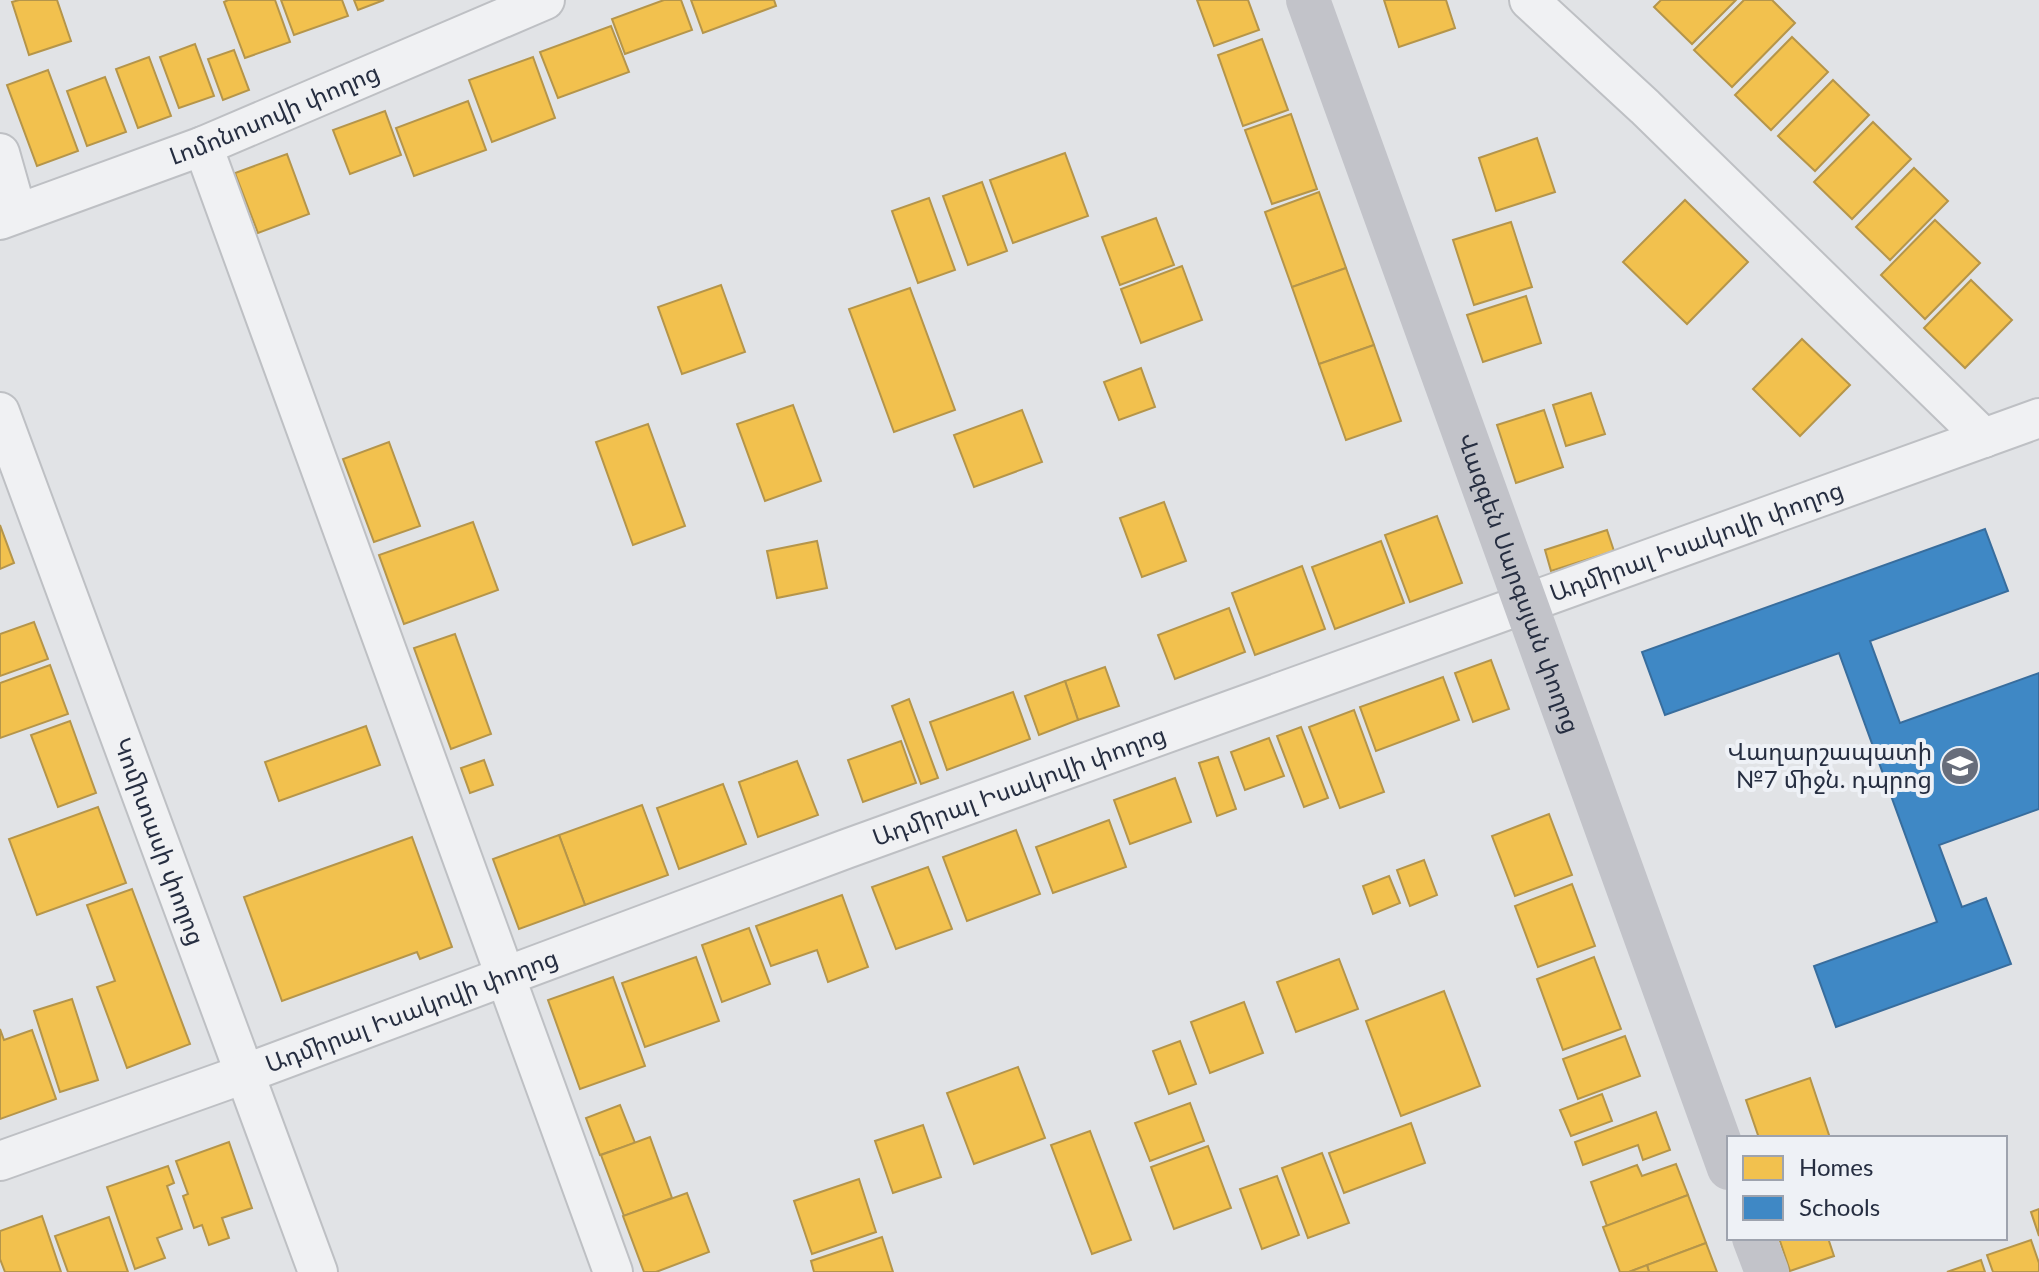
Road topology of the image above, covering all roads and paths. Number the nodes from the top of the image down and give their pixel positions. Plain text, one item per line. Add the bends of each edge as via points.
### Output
1 (545, 0) edge
2 (1308, 0) edge
3 (1529, 0) edge
4 (489, 11) edge
5 (203, 146) junction
6 (0, 153) edge
7 (9, 217) edge
8 (0, 412) edge
9 (2039, 418) edge
10 (1984, 438) junction
11 (1524, 604) junction
12 (504, 975) junction
13 (244, 1074) junction
14 (0, 1161) edge
15 (1727, 1162) edge
16 (1755, 1240) edge
17 (318, 1272) edge
18 (613, 1272) edge
19 (1767, 1272) edge

1 - 4 street, Լոմոնոսովի փողոց
2 - 11 street, Վազգեն Սարգսյան փողոց
3 - 10 street
4 - 5 street, Լոմոնոսովի փողոց
5 - 7 street, Լոմոնոսովի փողոց
5 - 12 street
6 - 7 street
8 - 13 street, Կոմիտասի փողոց
9 - 10 street, Ադմիրալ Իսակովի փողոց
10 - 11 street, Ադմիրալ Իսակովի փողոց
11 - 12 street, Ադմիրալ Իսակովի փողոց
11 - 15 street, Վազգեն Սարգսյան փողոց
12 - 13 street, Ադմիրալ Իսակովի փողոց
12 - 18 street
13 - 14 street, Ադմիրալ Իսակովի փողոց
13 - 17 street, Կոմիտասի փողոց
16 - 19 street

